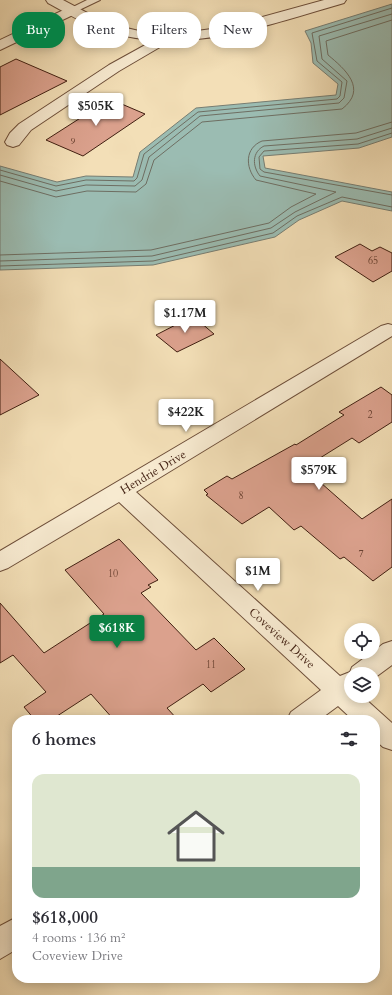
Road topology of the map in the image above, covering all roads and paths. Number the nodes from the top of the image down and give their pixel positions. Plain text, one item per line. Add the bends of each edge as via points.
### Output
1 (53, 0) edge
2 (95, 0) edge
3 (339, 0) edge
4 (72, 10) junction
5 (137, 34) edge
6 (201, 35) edge
7 (0, 46) edge
8 (148, 48) edge
9 (13, 142) dead end
10 (386, 329) edge
11 (121, 492) junction
12 (0, 562) edge
13 (392, 651) edge
14 (370, 667) edge
15 (344, 685) edge
16 (344, 687) edge
17 (358, 703) edge
18 (307, 715) edge
19 (367, 715) edge
20 (380, 728) edge
21 (392, 739) edge
22 (12, 935) edge
23 (0, 944) edge

1 - 4 street
2 - 4 lane
3 - 6 street via 215,34
4 - 5 street via 103,25
4 - 7 street
8 - 9 street via 25,127
10 - 11 street, Hendrie Drive
11 - 12 street, Hendrie Drive
11 - 15 street, Coveview Drive
13 - 14 street
16 - 18 street
17 - 19 street, Coveview Drive
20 - 21 street
22 - 23 street

